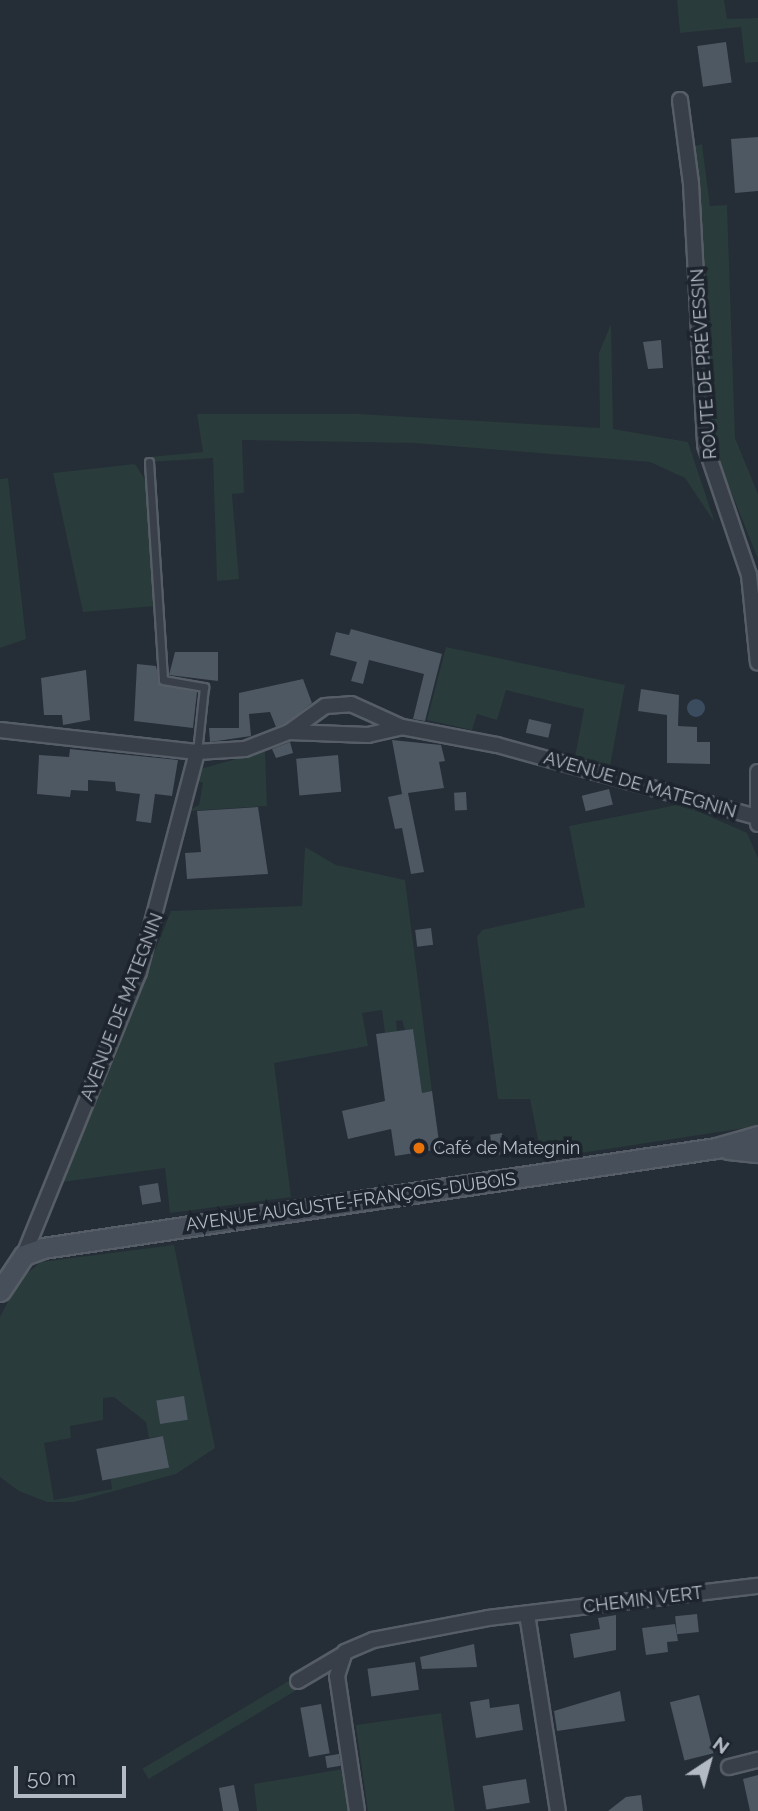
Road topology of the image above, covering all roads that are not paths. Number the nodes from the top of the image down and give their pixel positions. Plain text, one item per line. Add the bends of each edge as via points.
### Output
1 (680, 100) dead end
2 (149, 463) dead end
3 (758, 663) edge
4 (402, 727) junction
5 (0, 730) edge
6 (289, 732) junction
7 (197, 752) junction
8 (758, 772) edge
9 (757, 820) edge
10 (758, 1136) edge
11 (716, 1148) junction
12 (758, 1152) edge
13 (24, 1255) junction
14 (2, 1280) edge
15 (758, 1586) edge
16 (527, 1614) junction
17 (342, 1655) junction
18 (298, 1681) dead end
19 (758, 1760) edge
20 (729, 1767) dead end
21 (358, 1811) edge
22 (558, 1811) edge

1 - 3 street, ROUTE DE PRÉVESSIN via 691,184 705,445 749,575
2 - 7 lane, AVENUE DE MATEGNIN via 163,680 204,687
4 - 6 street, AVENUE DE MATEGNIN via 368,735
4 - 6 street, AVENUE DE MATEGNIN via 373,710 341,704 325,706
4 - 9 street, AVENUE DE MATEGNIN via 522,751
5 - 7 street
6 - 7 street, AVENUE DE MATEGNIN via 244,749
7 - 13 street, AVENUE DE MATEGNIN via 139,972
8 - 9 street
10 - 11 main road, AVENUE AUGUSTE-FRANÇOIS-DUBOIS
11 - 12 main road, AVENUE AUGUSTE-FRANÇOIS-DUBOIS
11 - 13 main road, AVENUE AUGUSTE-FRANÇOIS-DUBOIS
13 - 14 main road
15 - 16 street, CHEMIN VERT
16 - 17 street, CHEMIN VERT via 373,1640
16 - 22 street
17 - 18 street, CHEMIN VERT
17 - 21 street via 337,1676
19 - 20 street

